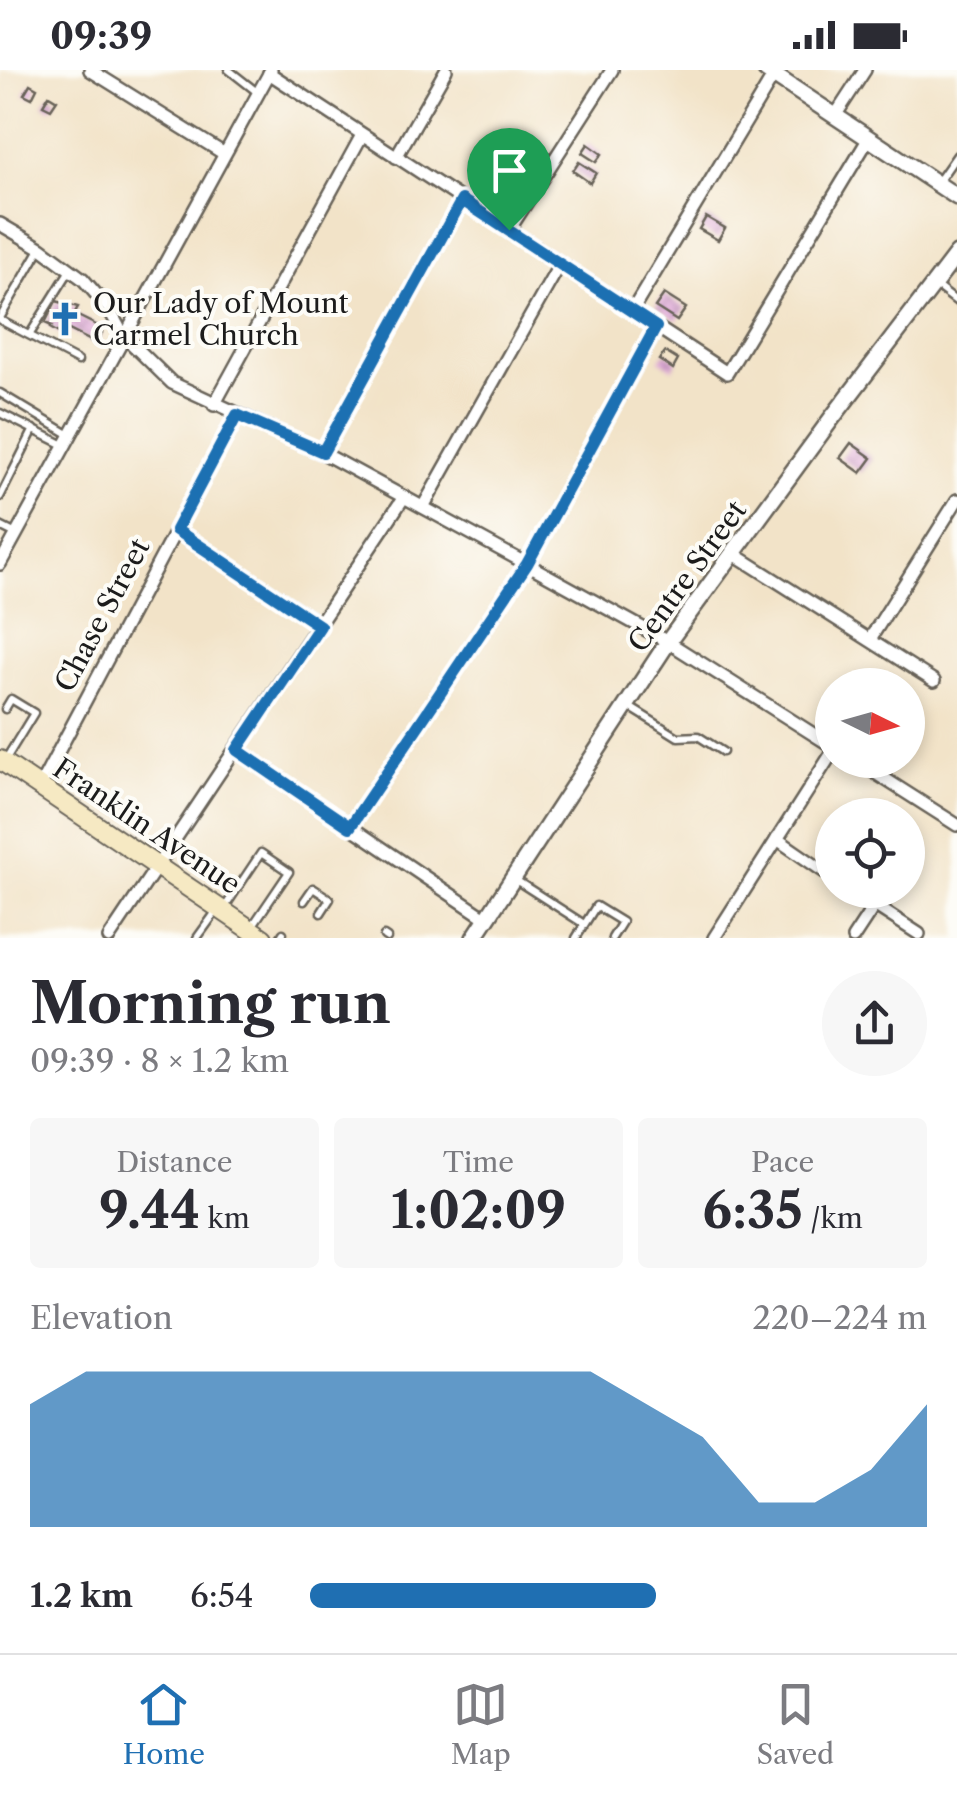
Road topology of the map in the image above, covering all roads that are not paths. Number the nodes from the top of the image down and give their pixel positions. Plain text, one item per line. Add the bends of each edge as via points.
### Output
1 (90, 70) edge
2 (229, 70) edge
3 (446, 70) edge
4 (612, 70) edge
5 (865, 70) edge
6 (270, 72) edge
7 (770, 73) edge
8 (258, 93) junction
9 (835, 116) junction
10 (362, 135) junction
11 (868, 138) junction
12 (224, 154) junction
13 (957, 155) edge
14 (396, 157) junction
15 (937, 183) junction
16 (957, 197) edge
17 (462, 200) junction
18 (0, 224) edge
19 (509, 230) junction
20 (40, 248) junction
21 (957, 254) edge
22 (560, 264) junction
23 (71, 269) junction
24 (934, 284) junction
25 (957, 302) edge
26 (632, 311) junction
27 (0, 319) edge
28 (656, 327) junction
29 (30, 334) junction
30 (124, 335) junction
31 (78, 361) dead end
32 (0, 393) edge
33 (214, 405) junction
34 (4, 415) edge
35 (237, 415) junction
36 (34, 429) junction
37 (67, 440) junction
38 (323, 452) junction
39 (0, 497) edge
40 (404, 497) junction
41 (957, 500) edge
42 (423, 507) junction
43 (0, 526) edge
44 (176, 530) junction
45 (16, 534) junction
46 (734, 554) junction
47 (0, 564) edge
48 (527, 564) junction
49 (320, 626) junction
50 (870, 639) junction
51 (668, 642) junction
52 (934, 681) dead end
53 (627, 705) junction
54 (5, 709) dead end
55 (815, 739) edge
56 (237, 750) junction
57 (723, 752) dead end
58 (2, 762) edge
59 (815, 778) edge
60 (883, 778) edge
61 (40, 786) junction
62 (957, 825) edge
63 (350, 827) junction
64 (778, 839) junction
65 (815, 865) edge
66 (158, 866) junction
67 (513, 879) junction
68 (304, 902) dead end
69 (873, 908) edge
70 (877, 908) edge
71 (221, 909) junction
72 (321, 912) dead end
73 (487, 919) junction
74 (584, 924) junction
75 (257, 934) edge
76 (919, 934) dead end
77 (114, 936) edge
78 (198, 938) edge
79 (474, 938) edge
80 (576, 938) edge
81 (612, 938) edge
82 (714, 938) edge
83 (853, 938) edge

1 - 12 street
2 - 8 lane
3 - 14 street
4 - 19 street
5 - 9 street
6 - 8 street
6 - 10 street
7 - 9 street
7 - 26 street
8 - 12 street
9 - 11 street
10 - 14 street
10 - 33 street
11 - 15 street
11 - 28 street via 727,373
12 - 30 street
13 - 15 lane
14 - 17 street
15 - 16 street
17 - 19 street
17 - 38 street
18 - 20 street
19 - 22 street
20 - 23 street
20 - 27 lane
21 - 24 street, Centre Street
22 - 26 street
22 - 42 street
23 - 29 lane
23 - 30 street via 98,294
24 - 25 lane
24 - 46 street, Centre Street
26 - 28 street
27 - 29 lane
28 - 48 street
29 - 31 lane
30 - 33 street via 172,382
30 - 37 street
32 - 37 lane
33 - 35 street
34 - 36 lane
35 - 38 street
35 - 44 street, Chase Street
36 - 37 lane
36 - 39 lane
37 - 45 street
38 - 40 street
40 - 42 street
40 - 49 street
41 - 50 street
42 - 48 street
43 - 45 lane
44 - 49 street
44 - 61 street, Chase Street
45 - 47 street
46 - 50 street
46 - 51 street, Centre Street
48 - 51 street
48 - 63 street
49 - 56 street
50 - 52 street
51 - 53 street, Centre Street
51 - 55 street
53 - 57 lane via 678,737 698,736
53 - 67 street, Centre Street
54 - 58 lane via 11,699 34,712
56 - 63 street
56 - 66 street
58 - 61 main road, Franklin Avenue
59 - 64 street
60 - 62 street
61 - 66 main road, Franklin Avenue
63 - 73 street
64 - 65 street
64 - 82 street
66 - 71 main road, Franklin Avenue
66 - 77 street
67 - 73 street, Centre Street
67 - 74 lane
68 - 72 lane via 313,888 330,899
69 - 83 street
70 - 76 street
71 - 75 main road, Franklin Avenue
71 - 75 lane via 261,853 289,872
71 - 78 lane
73 - 79 street, Centre Street
74 - 80 lane
74 - 81 lane via 596,906 622,922

